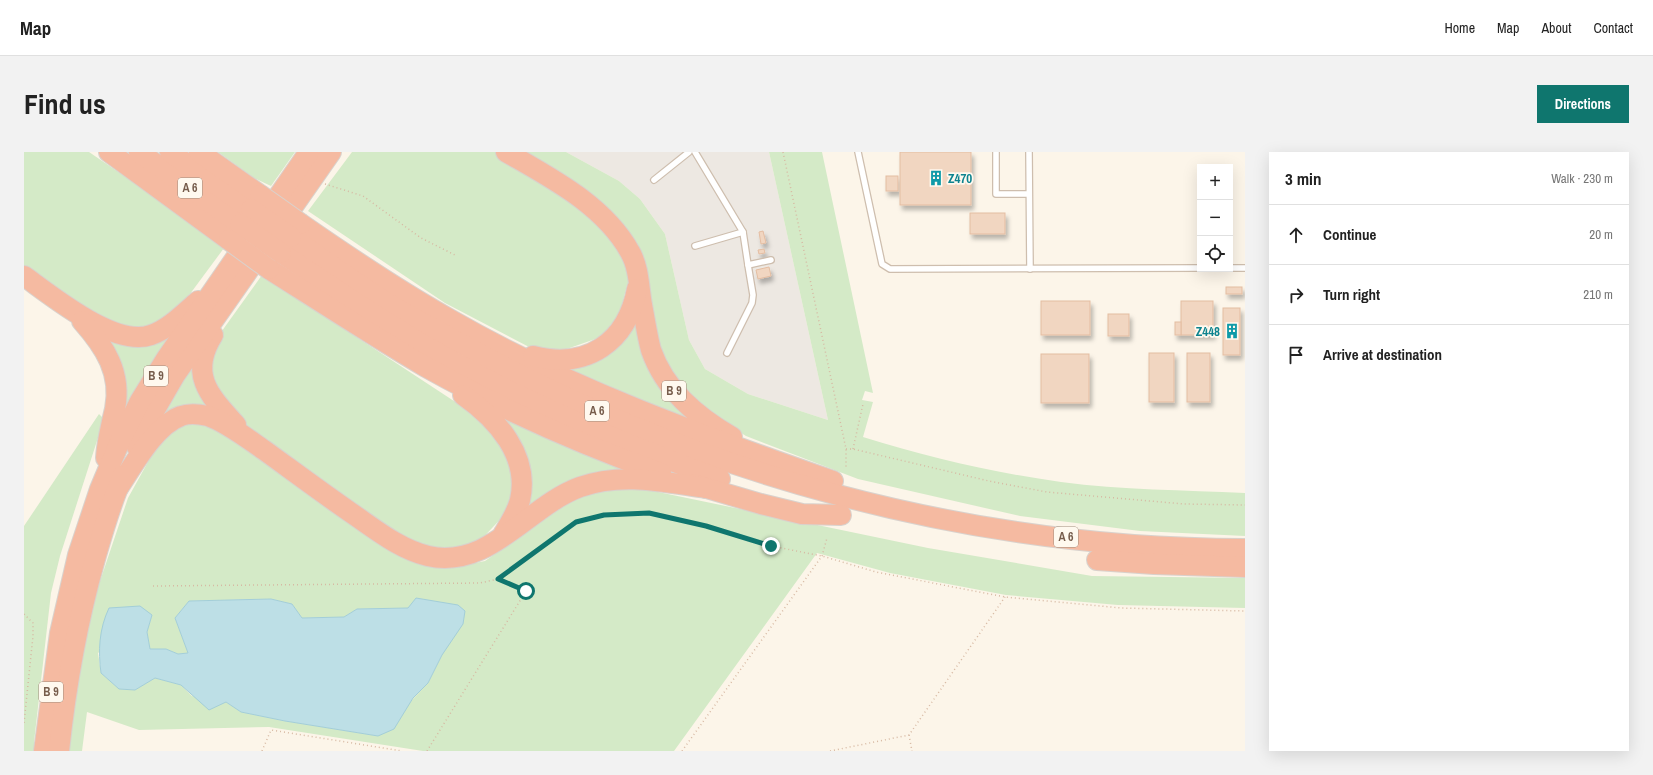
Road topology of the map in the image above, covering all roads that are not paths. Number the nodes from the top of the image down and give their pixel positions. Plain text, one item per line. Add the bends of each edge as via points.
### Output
1 (109, 152) edge
2 (139, 152) edge
3 (170, 152) edge
4 (199, 152) edge
5 (309, 152) edge
6 (331, 152) edge
7 (506, 152) edge
8 (689, 152) edge
9 (696, 152) edge
10 (858, 152) edge
11 (996, 152) edge
12 (1029, 152) edge
13 (654, 180) dead end
14 (1029, 194) junction
15 (250, 209) junction
16 (743, 232) junction
17 (291, 238) junction
18 (695, 246) dead end
19 (771, 260) dead end
20 (748, 265) junction
21 (1197, 268) edge
22 (1233, 268) edge
23 (1245, 268) edge
24 (1030, 269) junction
25 (24, 276) edge
26 (219, 282) junction
27 (638, 283) junction
28 (225, 303) junction
29 (76, 313) junction
30 (501, 347) junction
31 (727, 354) dead end
32 (427, 367) junction
33 (251, 441) junction
34 (768, 458) junction
35 (111, 483) junction
36 (706, 488) junction
37 (933, 516) junction
38 (501, 537) junction
39 (1245, 549) edge
40 (1097, 560) dead end
41 (1245, 567) edge
42 (44, 751) edge
43 (59, 751) edge

1 - 32 highway, bridge via 269,269
2 - 15 highway, A 6
3 - 15 highway, A 6
4 - 15 highway
5 - 26 highway, B 9
6 - 28 highway, B 9
7 - 27 highway via 561,185 608,222 631,252
8 - 13 lane
9 - 16 lane
10 - 24 lane via 882,264 890,269
11 - 14 lane via 996,194
12 - 14 lane
14 - 24 lane
15 - 17 highway, A 6, bridge
15 - 17 highway, bridge
16 - 18 lane
16 - 20 lane
17 - 30 highway via 393,286
17 - 36 highway, A 6 via 377,317 470,370 616,440 772,496 841,515 802,514
17 - 37 highway, A 6 via 381,299 520,376 577,402 674,443 776,478 860,501
19 - 20 lane
20 - 31 lane via 752,303
21 - 24 lane
22 - 23 lane
25 - 29 highway
26 - 29 highway via 162,330 143,338 124,336
26 - 35 highway, B 9 via 140,401 121,439
27 - 30 highway via 634,304 625,324 606,345 589,354 578,358 559,359 539,357
27 - 34 highway, B 9 via 651,350 663,375 676,393 693,412
28 - 33 highway, B 9 via 206,346 202,374 210,395
28 - 35 highway, B 9 via 168,388
29 - 35 highway, B 9 via 106,351 116,377 116,396 107,442
30 - 34 highway via 643,412
32 - 36 highway via 583,444
32 - 38 highway via 484,413 506,437 516,454 522,481 520,501 513,519
33 - 35 highway via 208,416 182,416 168,423
33 - 38 highway via 376,530 417,553 454,558 482,550
34 - 37 highway via 908,503
35 - 42 highway, B 9 via 78,555 60,632
35 - 43 highway, B 9 via 103,528 75,634
36 - 38 highway via 634,478 596,482 555,499
37 - 39 highway, A 6 via 1087,540 1200,549
40 - 41 highway

